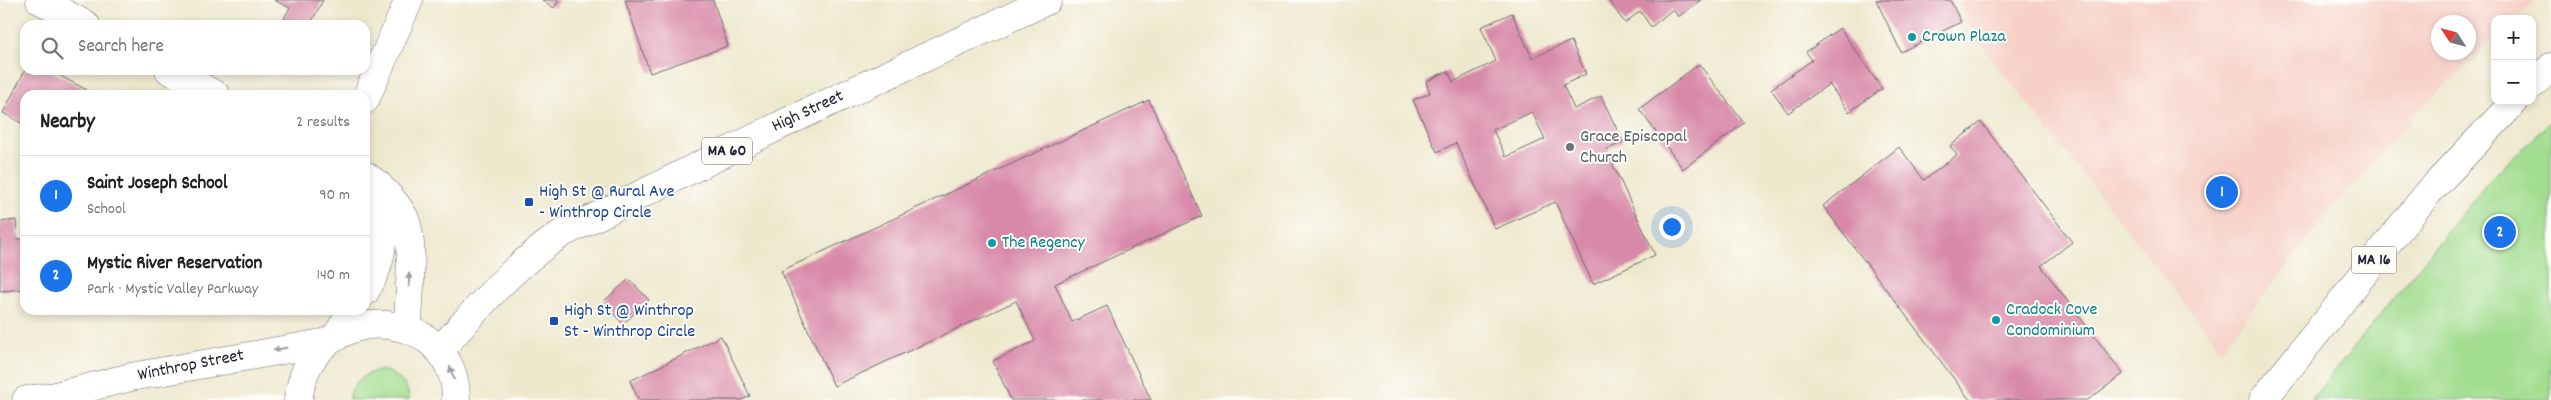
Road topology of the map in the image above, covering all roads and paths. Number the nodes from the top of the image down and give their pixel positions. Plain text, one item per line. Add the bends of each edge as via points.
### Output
1 (40, 0) edge
2 (409, 0) edge
3 (1048, 0) edge
4 (77, 20) edge
5 (2551, 67) edge
6 (178, 75) edge
7 (2536, 81) edge
8 (207, 90) edge
9 (369, 90) edge
10 (2511, 105) edge
11 (371, 179) edge
12 (370, 284) edge
13 (350, 315) edge
14 (408, 328) junction
15 (332, 340) junction
16 (440, 350) junction
17 (55, 396) junction
18 (26, 400) edge
19 (96, 400) edge
20 (298, 400) edge
21 (456, 400) edge
22 (2263, 400) edge

1 - 4 main road
2 - 9 main road
3 - 16 main road, High Street / MA 60 via 787,122 561,234 508,274
5 - 7 main road
6 - 8 main road
10 - 22 main road, MA 16 via 2428,193
11 - 12 main road via 383,218 382,249
14 -> 11 main road via 410,252 405,218
13 - 15 main road
14 - 15 main road via 365,325
14 - 16 main road
15 -> 17 main road, Winthrop Street via 131,377
15 - 20 main road via 309,364
21 -> 16 main road via 454,377
17 - 18 main road, Winthrop Street
17 - 19 main road, Winthrop Street

